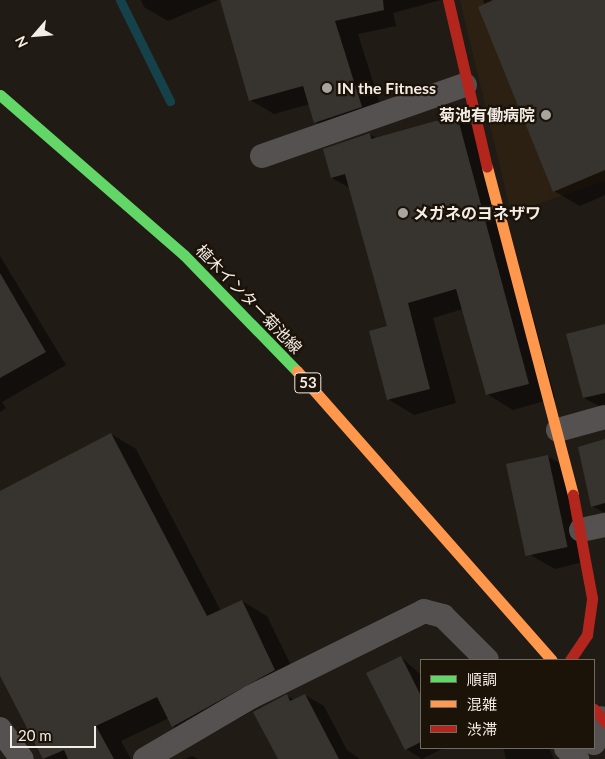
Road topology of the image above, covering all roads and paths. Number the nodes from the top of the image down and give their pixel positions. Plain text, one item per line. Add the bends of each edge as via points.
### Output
1 (448, 0) edge
2 (465, 85) junction
3 (0, 94) edge
4 (262, 156) dead end
5 (605, 417) edge
6 (558, 430) junction
7 (605, 525) edge
8 (581, 530) junction
9 (486, 659) edge
10 (551, 659) edge
11 (571, 659) edge
12 (600, 716) edge
13 (0, 729) edge
14 (595, 738) edge
15 (567, 749) edge
16 (22, 759) edge
17 (145, 759) edge
18 (577, 759) edge

1 - 2 main road
2 - 4 street
2 - 6 main road
3 - 10 main road, 植木インター菊池線 / 53 via 184,255 282,355 376,456
5 - 6 street
6 - 8 main road
7 - 8 street
8 - 11 main road via 592,598 586,634
9 - 17 street via 443,616 424,611 259,692
12 - 14 street
13 - 16 street
15 - 18 street

